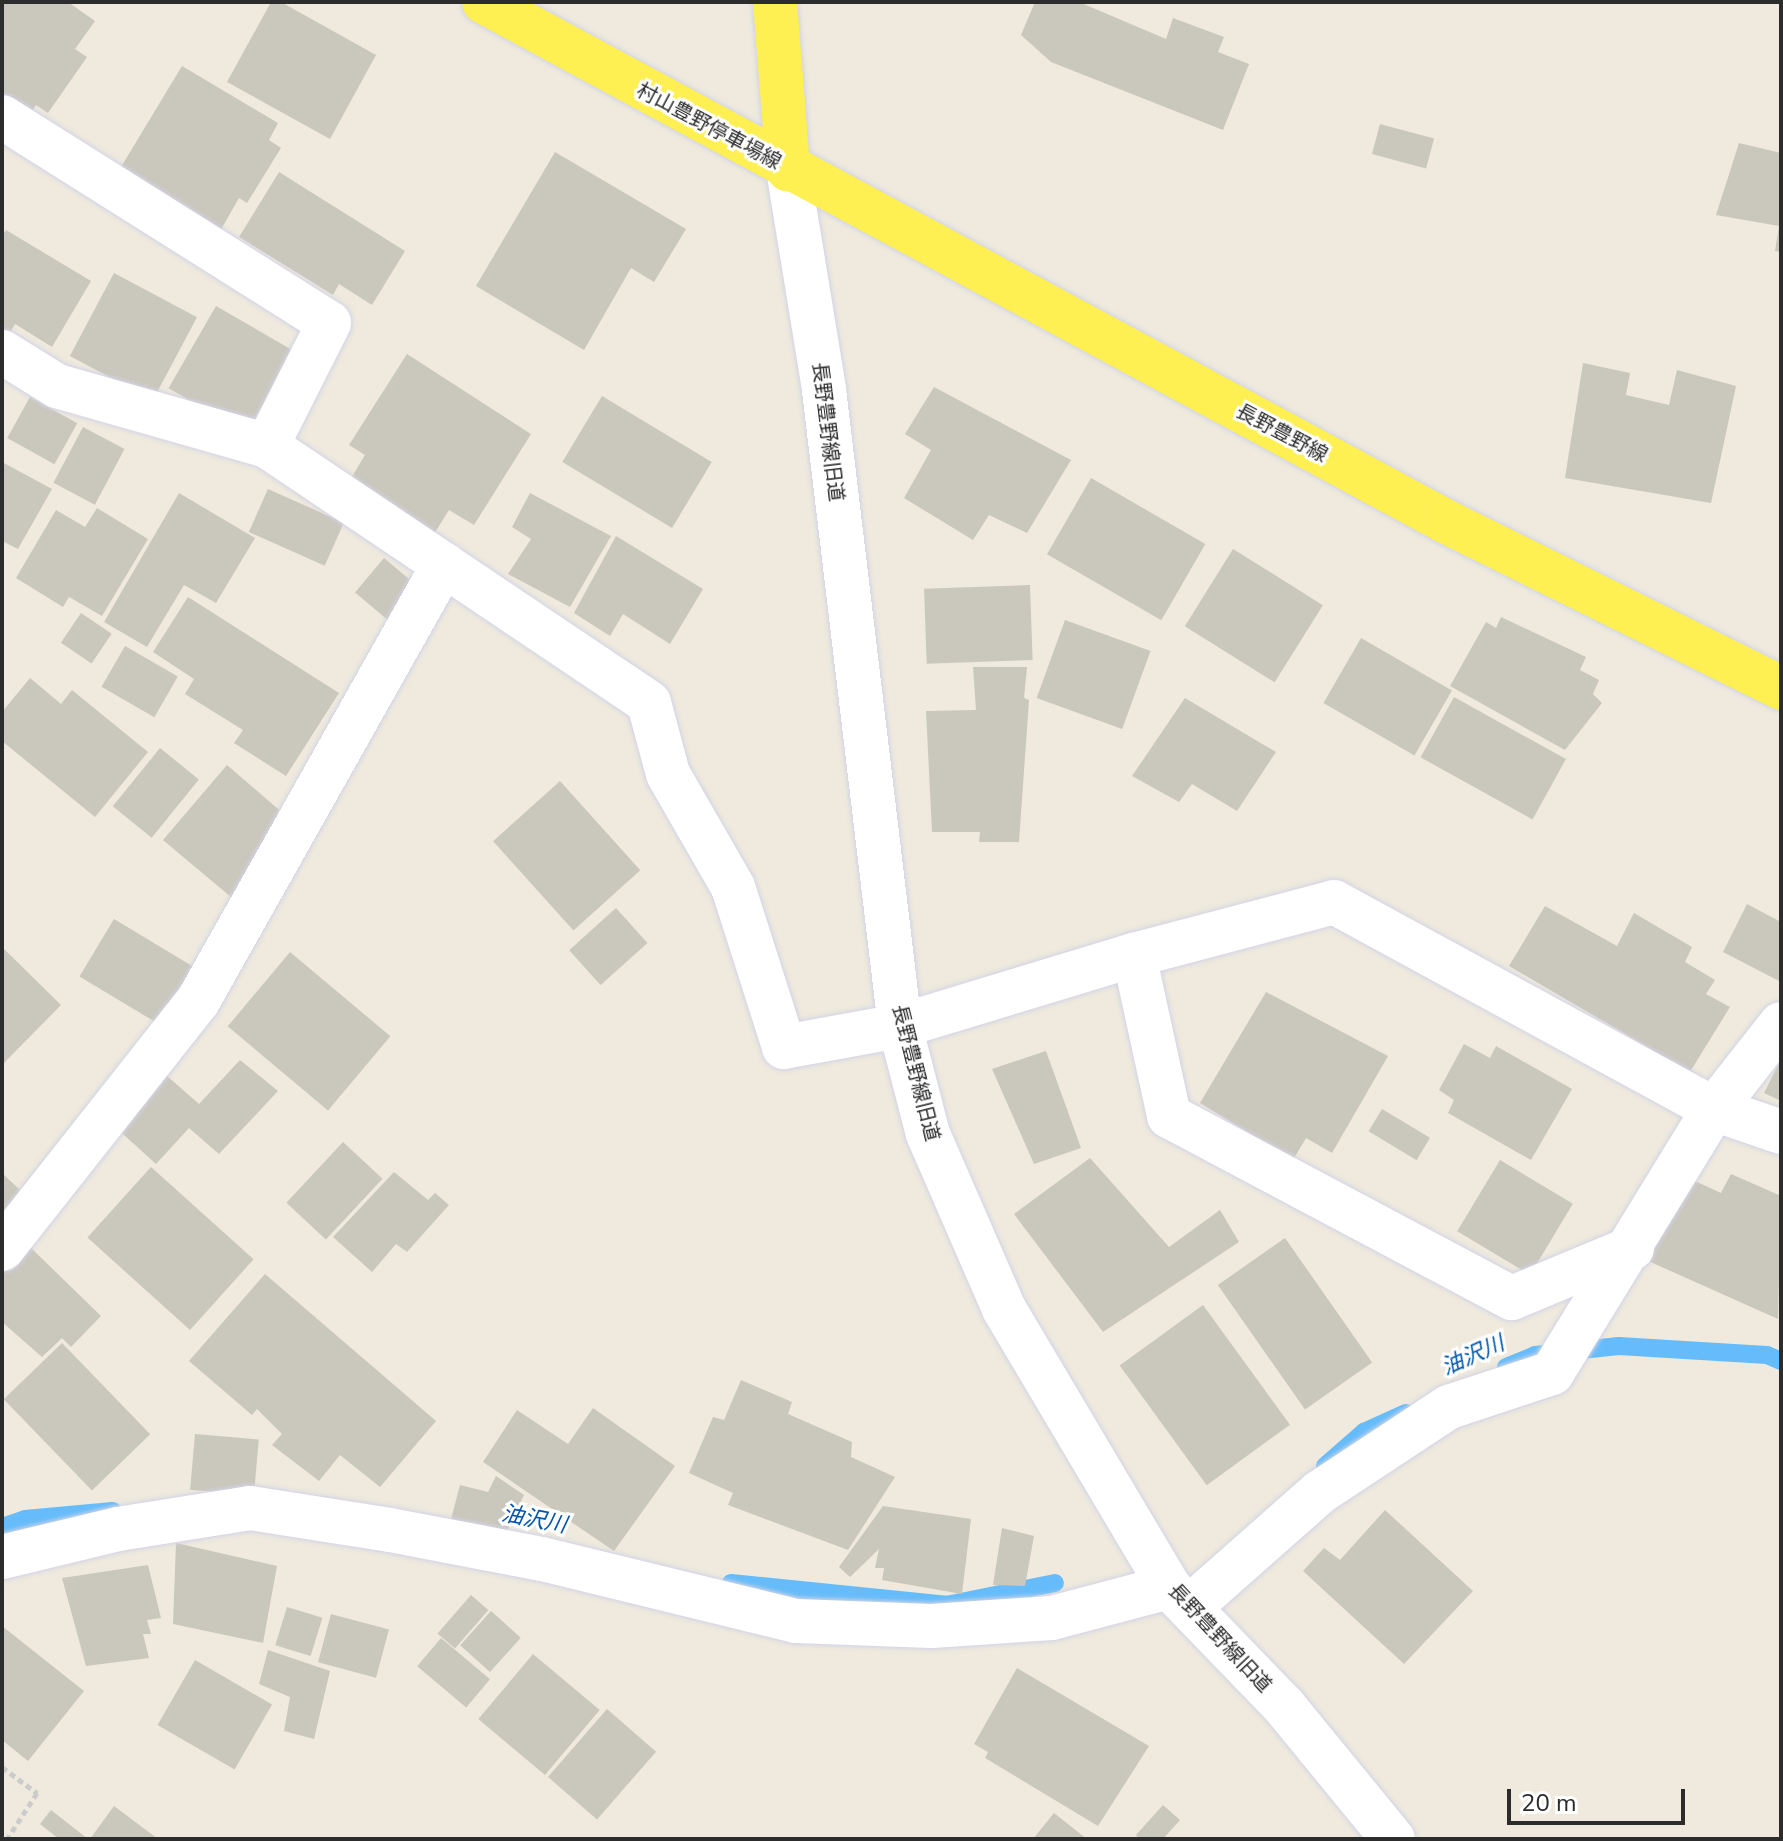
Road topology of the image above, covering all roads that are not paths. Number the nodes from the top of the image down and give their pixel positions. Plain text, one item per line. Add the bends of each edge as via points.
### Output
1 (484, 2) edge
2 (775, 2) edge
3 (2, 117) edge
4 (788, 169) junction
5 (2, 352) edge
6 (267, 446) junction
7 (444, 564) junction
8 (1781, 688) edge
9 (1134, 955) junction
10 (1781, 1024) edge
11 (900, 1026) junction
12 (1714, 1109) junction
13 (1781, 1132) edge
14 (1632, 1248) junction
15 (2, 1249) edge
16 (2, 1557) edge
17 (1180, 1596) junction
18 (1393, 1839) edge

1 - 4 main road, 村山豊野停車場線
2 - 4 main road, 村山豊野停車場線
3 - 6 street via 329,323
4 - 8 main road, 長野豊野線 via 1447,522
4 - 11 street, 長野豊野線旧道 via 824,390
5 - 6 street via 57,386
6 - 7 street
7 - 11 street via 649,703 668,774 733,887 784,1047
7 - 15 street via 198,1001
9 - 11 street
9 - 12 street via 1334,902
9 - 14 street via 1169,1116 1512,1298
10 - 12 street
11 - 17 street, 長野豊野線旧道 via 928,1134 1004,1309
12 - 13 street
12 - 14 street
14 - 17 street via 1552,1373 1449,1407 1320,1492
16 - 17 street via 118,1529 250,1508 542,1559 796,1621 931,1626 1052,1618
17 - 18 street, 長野豊野線旧道 via 1284,1706

